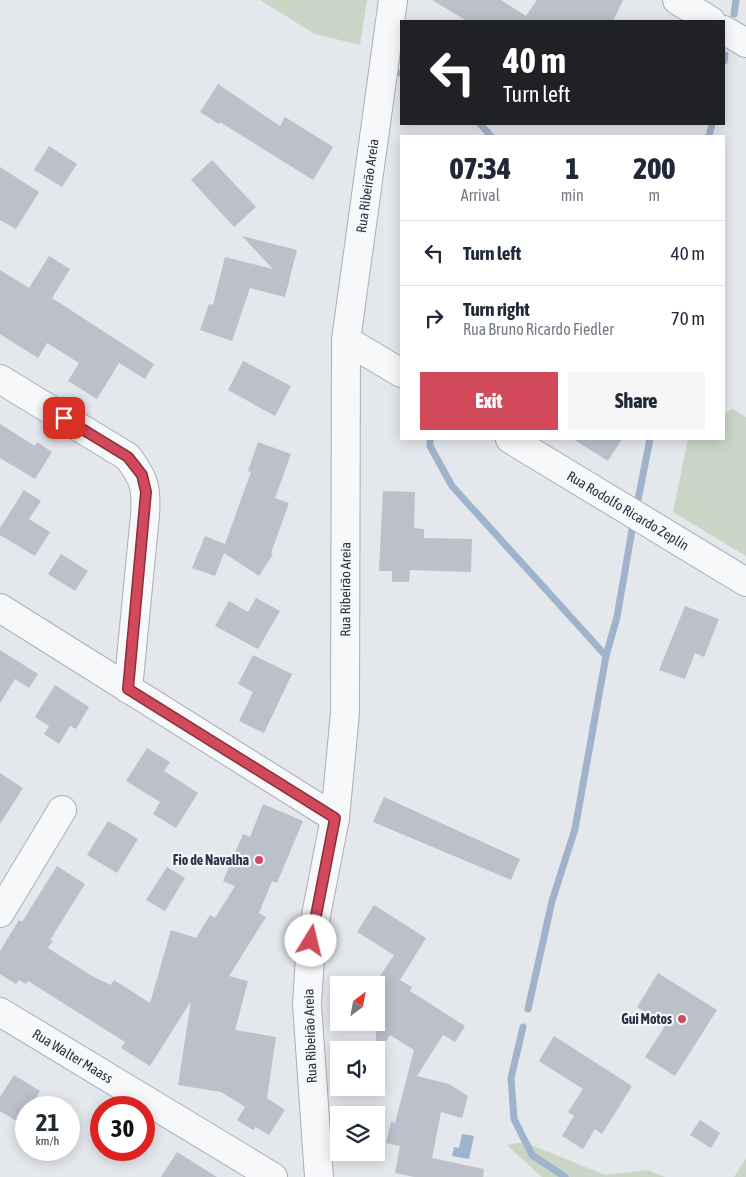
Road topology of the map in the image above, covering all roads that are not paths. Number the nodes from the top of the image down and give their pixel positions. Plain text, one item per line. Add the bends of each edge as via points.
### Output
1 (393, 0) edge
2 (677, 0) edge
3 (708, 20) edge
4 (725, 31) edge
5 (746, 44) edge
6 (346, 340) junction
7 (400, 372) edge
8 (0, 379) edge
9 (512, 440) edge
10 (746, 582) edge
11 (0, 608) edge
12 (128, 689) junction
13 (62, 810) dead end
14 (335, 818) junction
15 (0, 913) edge
16 (0, 1012) edge
17 (273, 1177) edge
18 (319, 1177) edge

1 - 6 street, Rua Ribeirão Areia
2 - 3 street
4 - 5 street
6 - 7 street
6 - 14 street, Rua Ribeirão Areia via 345,713
8 - 12 street via 128,457 142,475 146,492 145,514
9 - 10 street, Rua Rodolfo Ricardo Zeplin
11 - 12 street
12 - 14 street
13 - 15 street
14 - 18 street, Rua Ribeirão Areia via 314,924 308,980 308,1032
16 - 17 street, Rua Walter Maass

